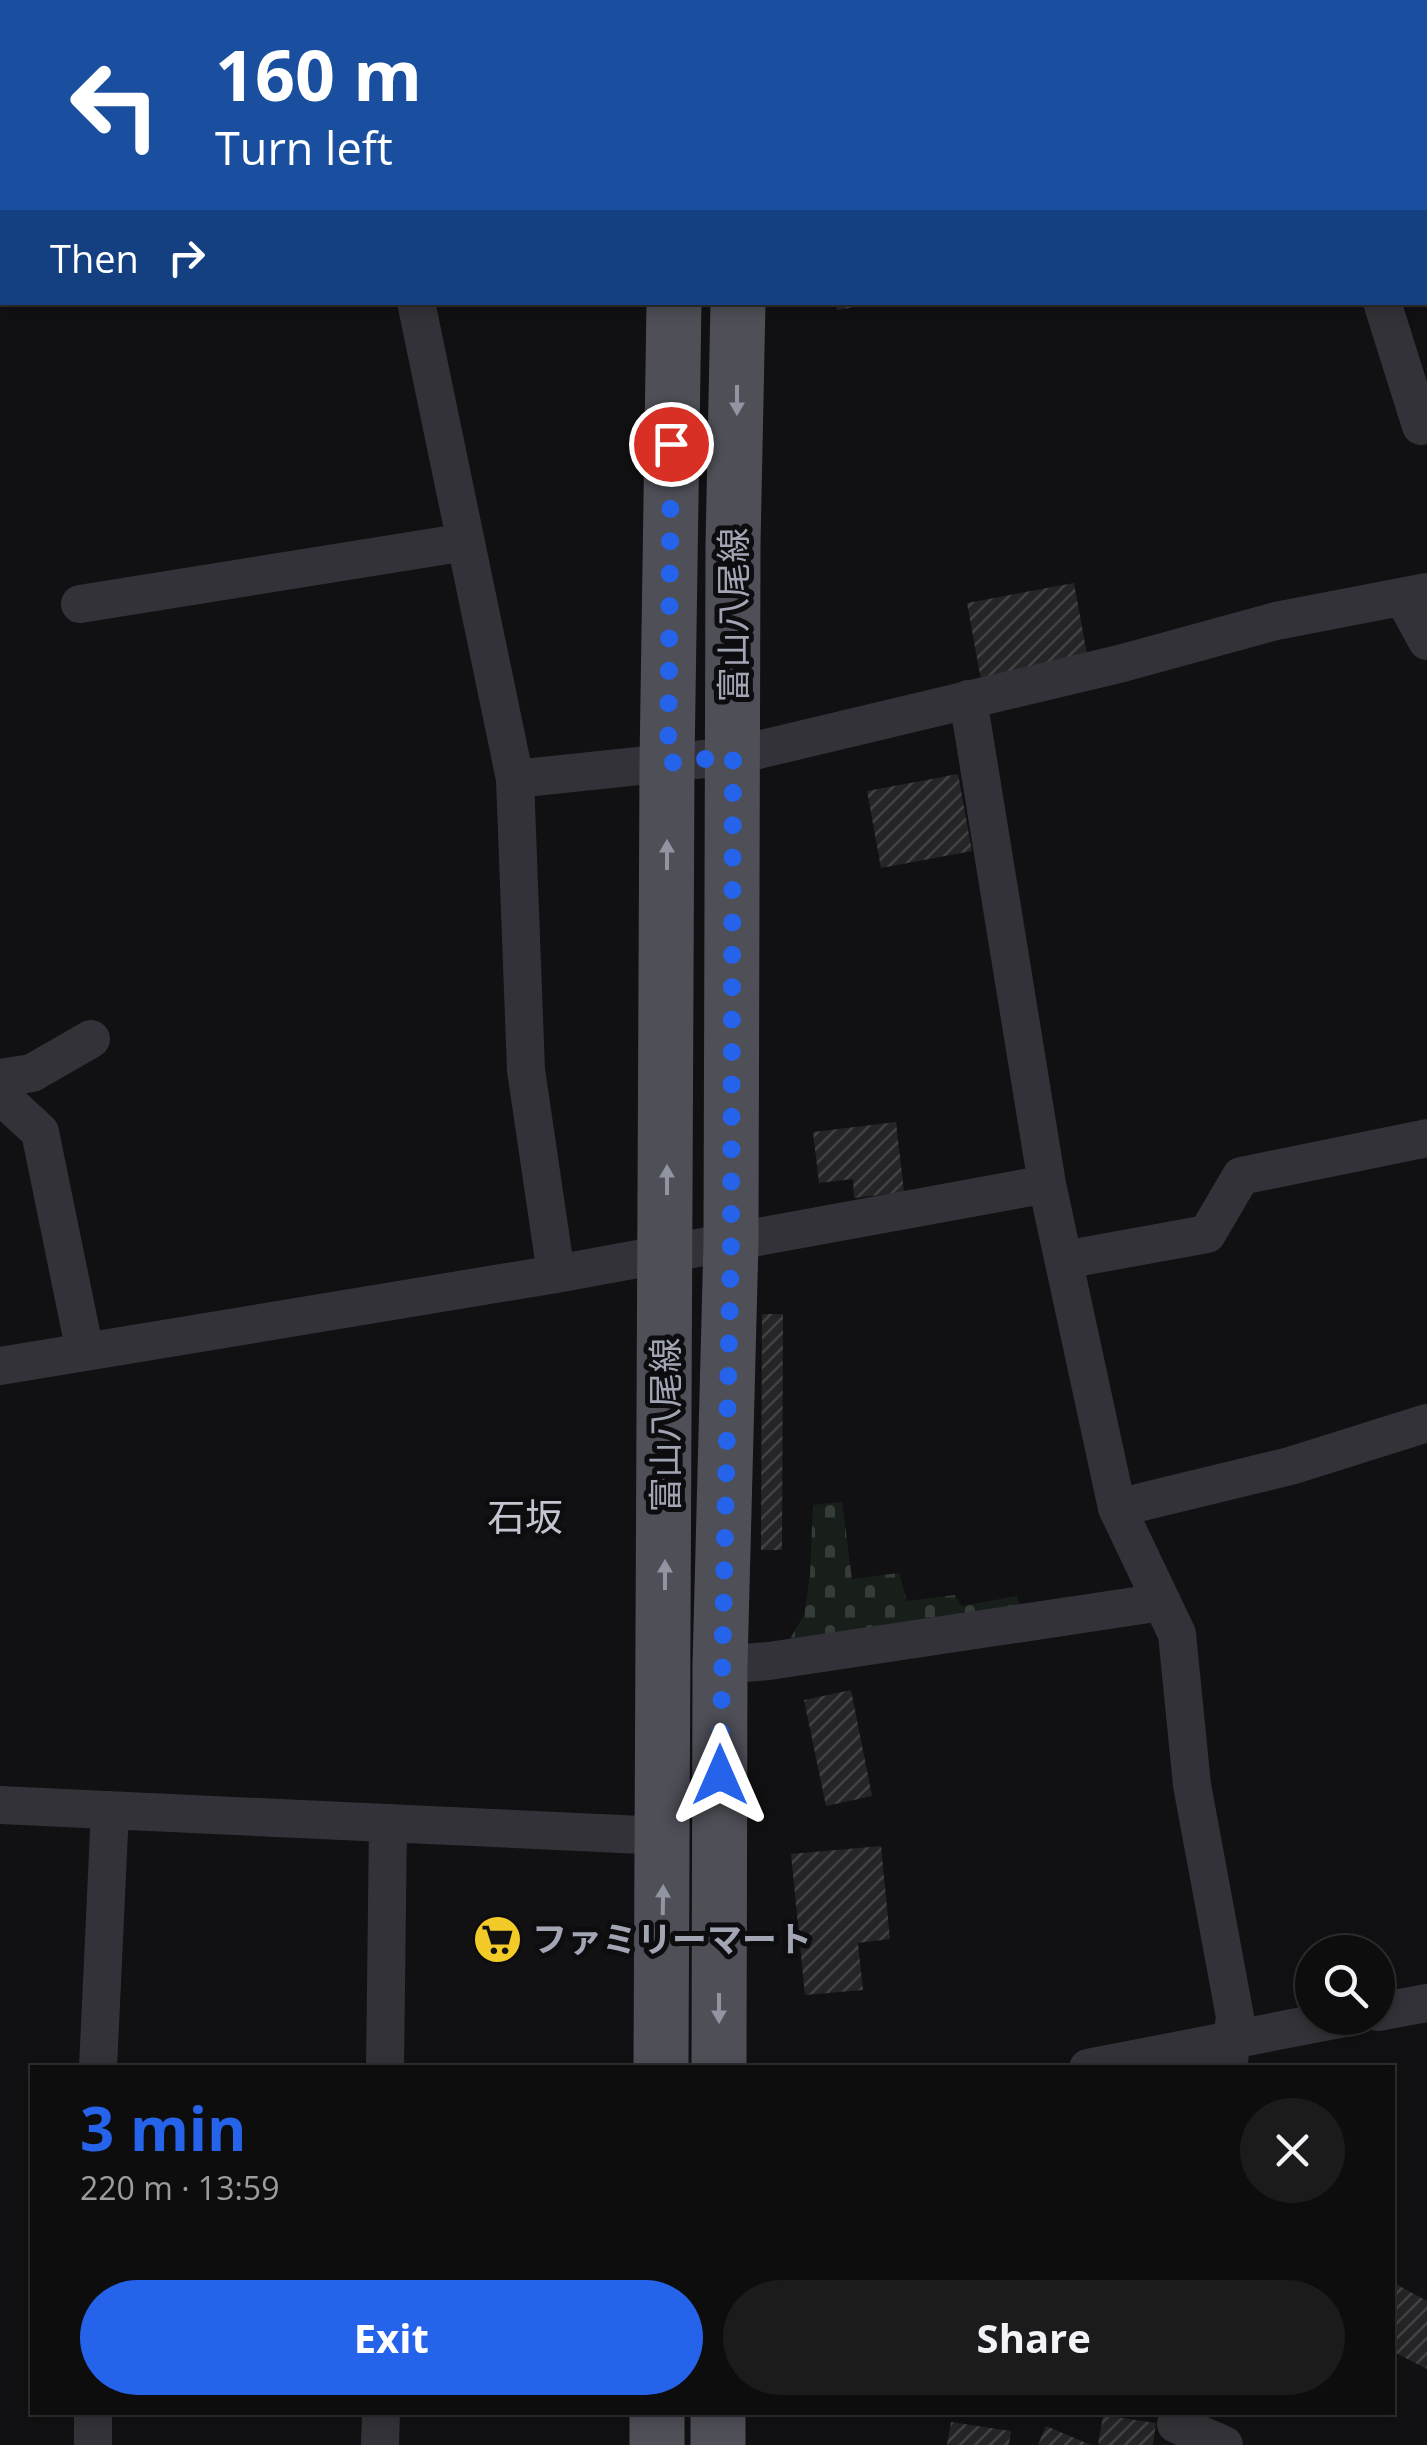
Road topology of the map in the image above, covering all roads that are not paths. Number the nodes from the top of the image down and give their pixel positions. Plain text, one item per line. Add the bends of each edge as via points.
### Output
1 (417, 305) edge
2 (674, 305) edge
3 (738, 305) edge
4 (1383, 305) edge
5 (1425, 433) edge
6 (466, 542) junction
7 (1415, 594) edge
8 (80, 604) dead end
9 (1427, 641) edge
10 (968, 699) junction
11 (733, 756) junction
12 (668, 763) junction
13 (515, 780) junction
14 (91, 1039) dead end
15 (0, 1078) edge
16 (0, 1095) edge
17 (1427, 1138) edge
18 (1047, 1184) junction
19 (731, 1242) junction
20 (667, 1253) junction
21 (1064, 1260) junction
22 (556, 1274) junction
23 (85, 1352) junction
24 (0, 1366) edge
25 (1427, 1423) edge
26 (1117, 1508) junction
27 (1162, 1602) junction
28 (720, 1665) junction
29 (0, 1805) edge
30 (110, 1810) junction
31 (388, 1823) junction
32 (664, 1836) junction
33 (1427, 2003) edge
34 (1395, 2009) edge
35 (1295, 2033) edge
36 (1230, 2052) edge
37 (98, 2065) edge
38 (385, 2065) edge
39 (662, 2065) edge
40 (719, 2065) edge
41 (1115, 2065) edge
42 (93, 2415) edge
43 (381, 2415) edge
44 (658, 2415) edge
45 (718, 2415) edge
46 (1174, 2427) edge
47 (93, 2445) edge
48 (380, 2445) edge
49 (657, 2445) edge
50 (718, 2445) edge
51 (1224, 2445) edge

1 - 6 street
2 - 12 main road, 富山八尾線
3 -> 11 main road, 富山八尾線
4 - 5 street
6 - 8 street
6 - 13 street
7 - 9 street
7 - 10 street
10 - 11 street
10 - 18 street
11 - 12 street
11 - 19 main road, 富山八尾線
12 - 13 street
20 -> 12 main road, 富山八尾線
13 - 22 street via 526,1070
14 - 15 street via 32,1073
16 - 23 street via 40,1132
17 - 21 street via 1241,1176 1208,1234
18 - 19 street
18 - 21 street
19 - 20 street
19 - 28 main road, 富山八尾線
20 - 22 street
32 -> 20 main road, 富山八尾線
21 - 26 street
22 - 23 street
23 - 24 street
25 - 26 street via 1290,1466
26 - 27 street
27 - 28 street
27 - 36 street via 1177,1634 1192,1785 1235,2018
28 -> 40 main road, 富山八尾線
29 - 30 street
30 - 31 street
30 - 37 street
31 - 32 street
31 - 38 street
39 -> 32 main road, 富山八尾線
33 - 34 street
35 - 36 street
36 - 41 street
42 - 47 street
43 - 48 street
44 - 49 main road
45 - 50 main road
46 - 51 street

